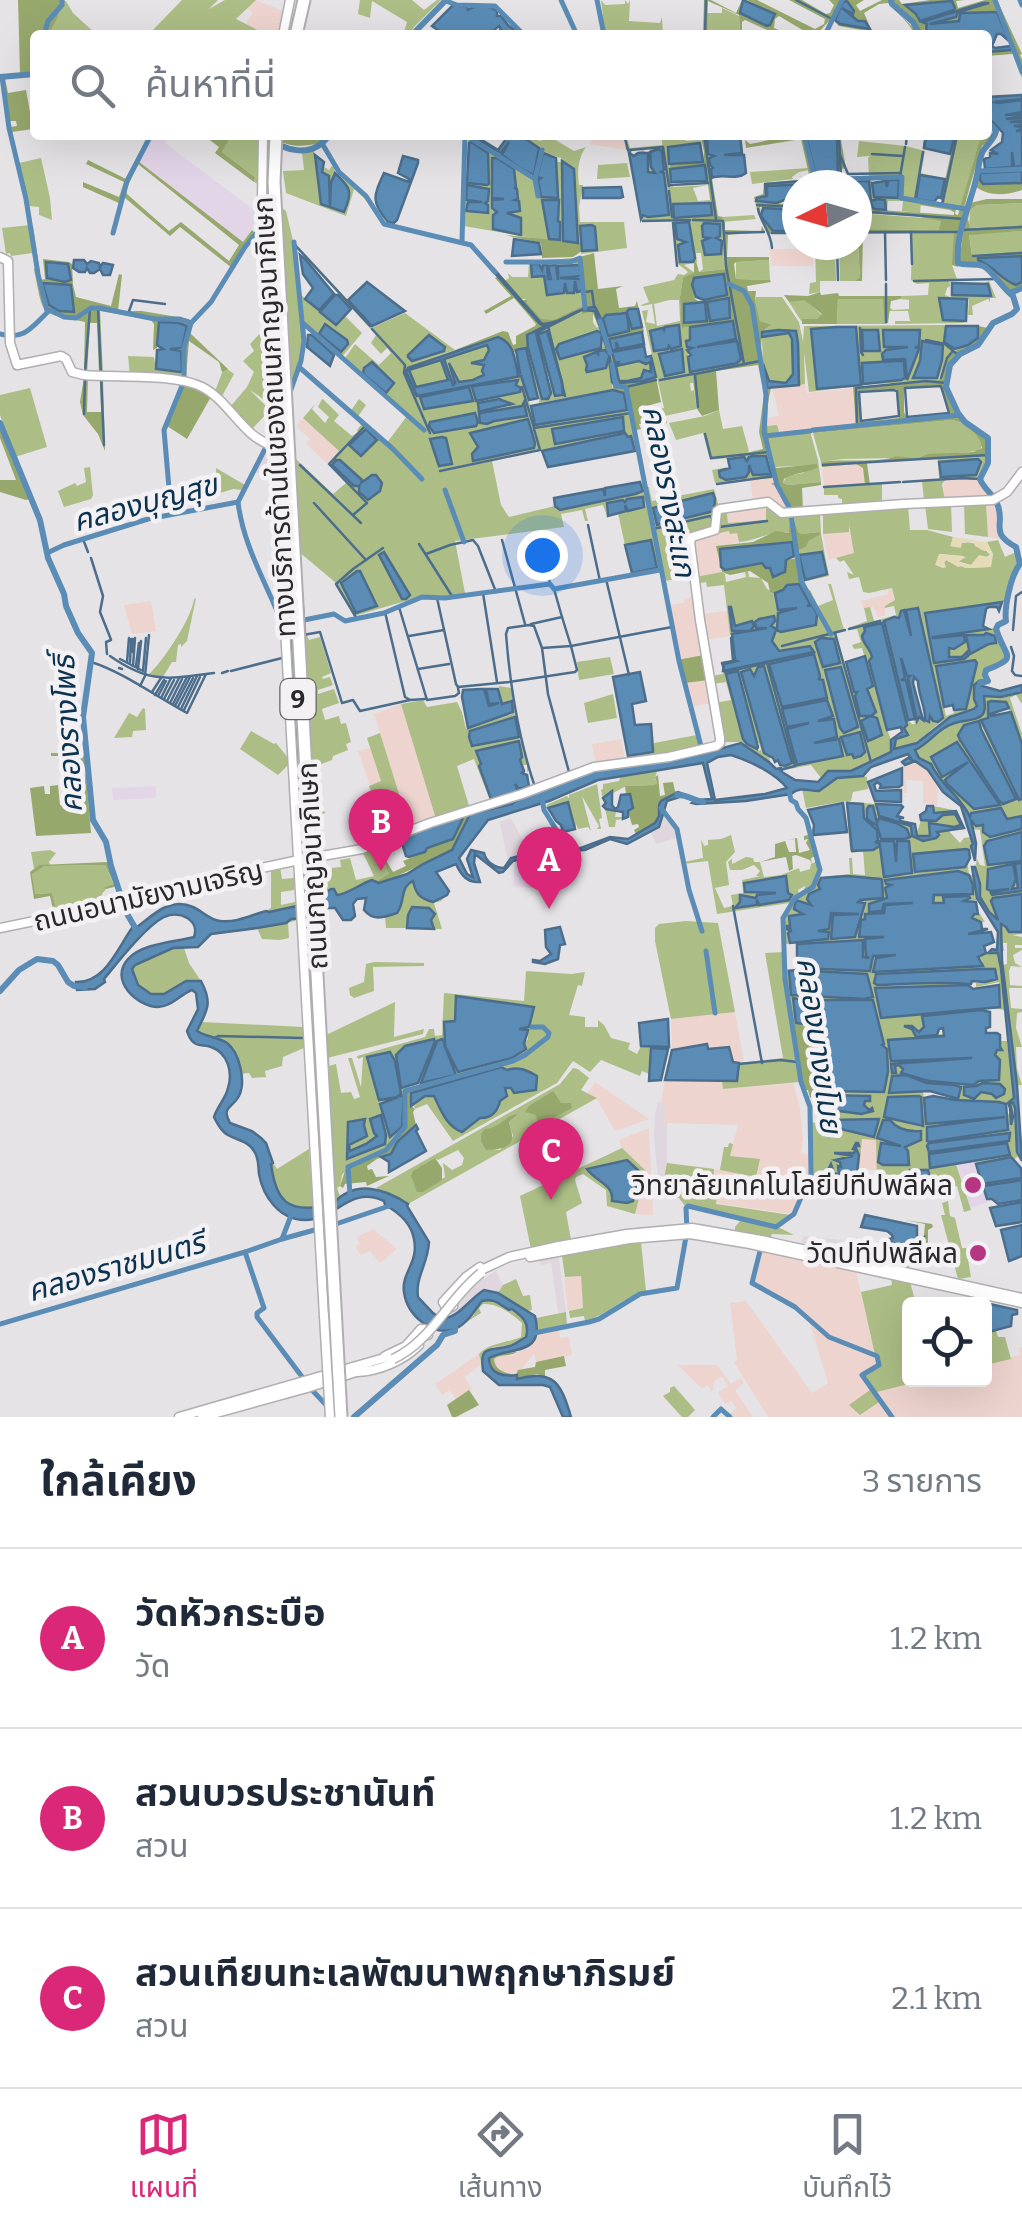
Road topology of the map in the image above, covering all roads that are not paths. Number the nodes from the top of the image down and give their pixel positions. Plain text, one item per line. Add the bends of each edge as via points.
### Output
1 (290, 0) edge
2 (301, 0) edge
3 (283, 30) edge
4 (295, 30) edge
5 (262, 140) edge
6 (274, 140) edge
7 (0, 257) edge
8 (270, 444) junction
9 (1022, 472) edge
10 (299, 860) junction
11 (0, 928) edge
12 (320, 1248) junction
13 (496, 1264) junction
14 (1022, 1301) edge
15 (358, 1369) junction
16 (344, 1377) junction
17 (328, 1378) junction
18 (239, 1403) junction
19 (333, 1413) edge
20 (179, 1417) edge
21 (202, 1417) edge
22 (242, 1417) edge

1 - 3 main road
2 - 4 highway
5 - 8 main road, ทางบริการด้านในของถนนกาญจนาภิเษก
6 - 19 highway, ถนนกาญจนาภิเษก / 9, bridge
7 - 8 main road via 8,261 11,353 18,365 61,356 74,373 184,380 210,392
8 - 10 main road, ทางบริการด้านในของถนนกาญจนาภิเษก
9 - 10 main road, ถนนอนามัยงามเจริญ via 995,499 782,514 768,502 720,508 715,530 690,540 716,746 594,767 366,848
10 - 11 main road, ถนนอนามัยงามเจริญ
10 - 12 main road, ทางบริการด้านในของถนนกาญจนาภิเษก
12 - 17 main road
12 - 19 main road, ทางบริการด้านในของถนนกาญจนาภิเษก, bridge
13 - 13 main road via 452,1307 445,1308 466,1277
13 - 14 main road via 687,1231
13 - 15 main road, bridge via 480,1272 406,1353
15 - 15 main road via 397,1352 421,1329 428,1332 400,1360
15 - 16 main road
15 - 17 main road
16 - 17 main road
16 - 19 main road
17 - 18 main road
17 - 19 main road
18 - 20 main road
18 - 21 main road
18 - 22 main road

